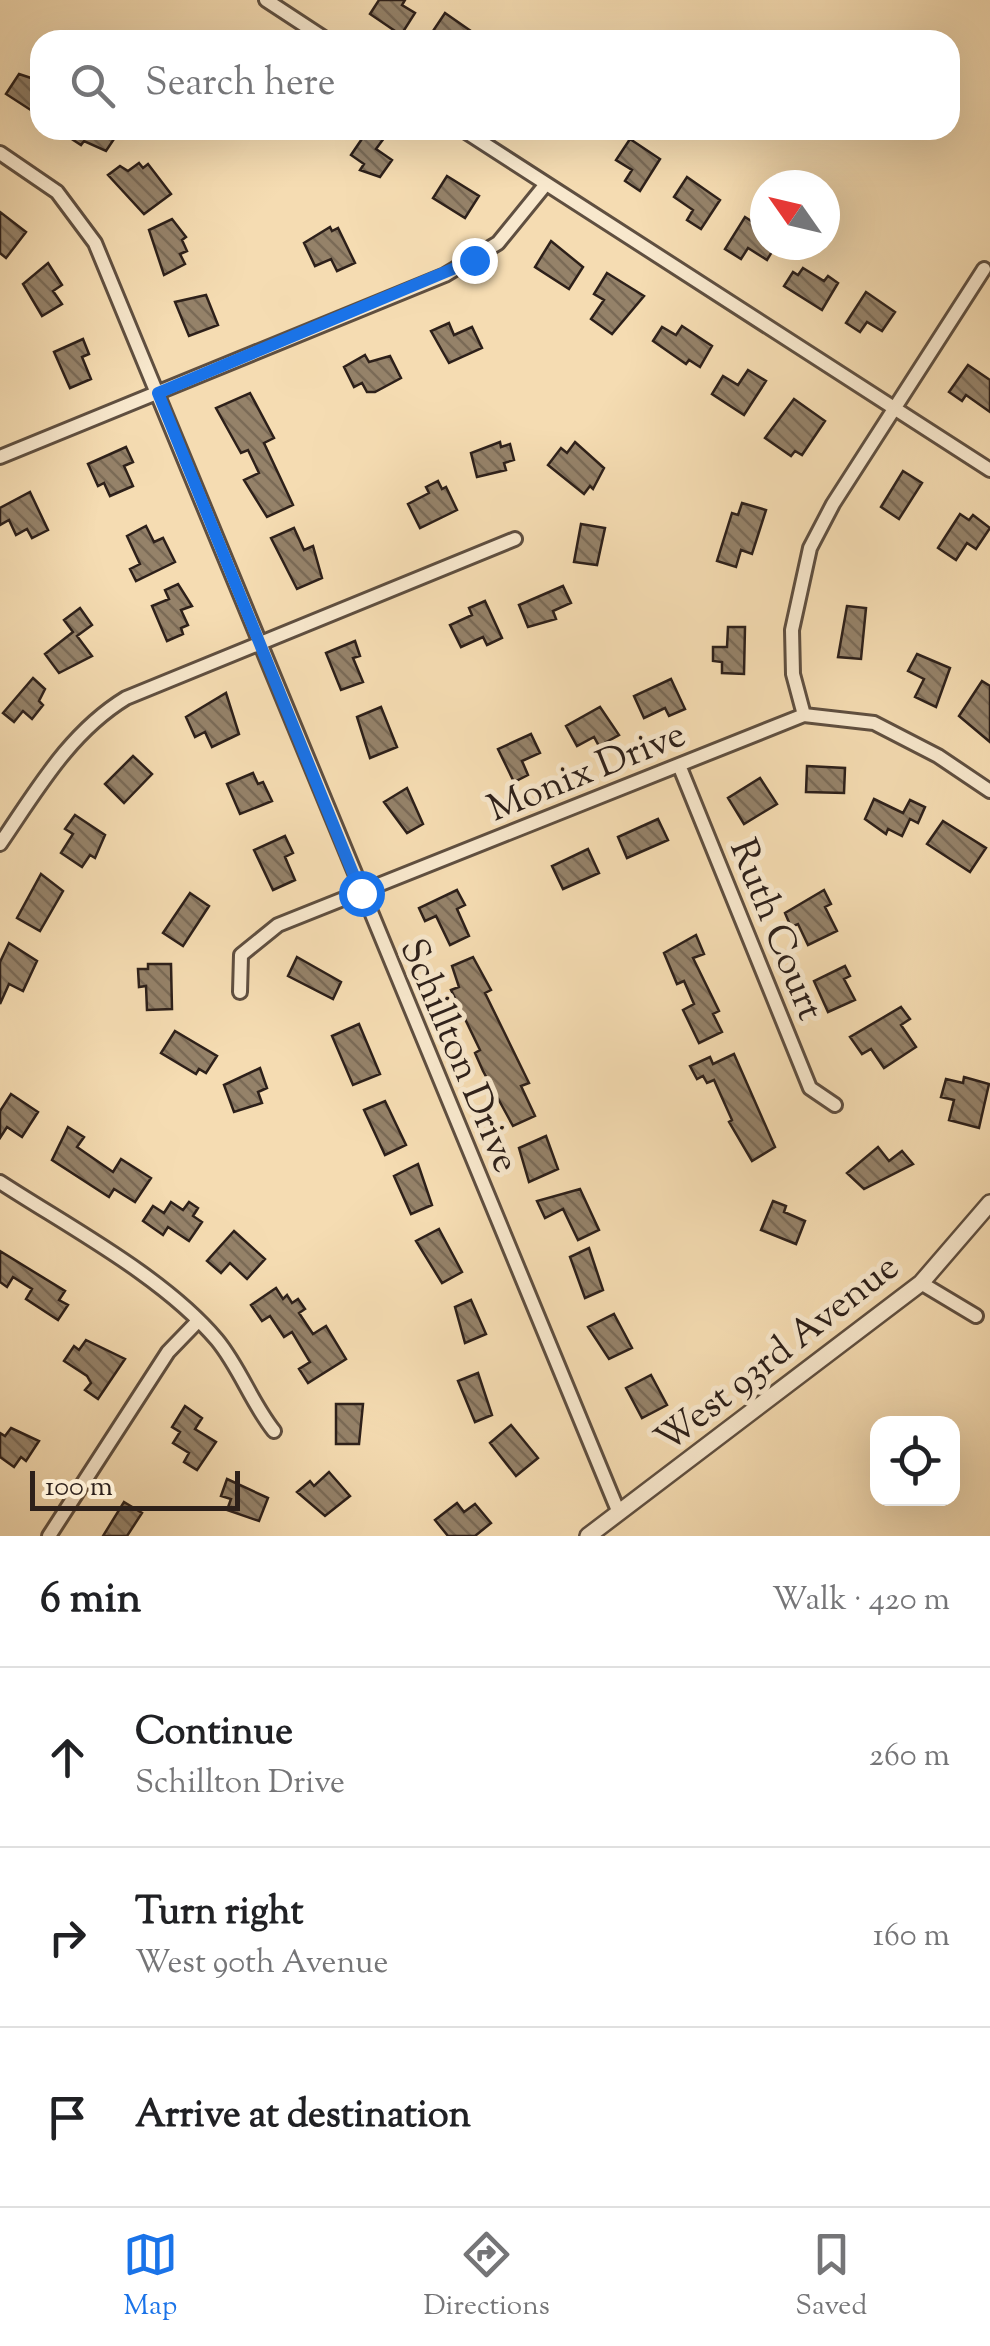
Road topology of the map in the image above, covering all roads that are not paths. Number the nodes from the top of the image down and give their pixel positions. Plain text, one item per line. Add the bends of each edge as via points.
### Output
1 (266, 0) edge
2 (312, 30) edge
3 (479, 140) edge
4 (0, 153) edge
5 (546, 184) junction
6 (984, 269) dead end
7 (158, 393) junction
8 (894, 406) junction
9 (0, 457) edge
10 (990, 470) edge
11 (515, 539) dead end
12 (258, 642) junction
13 (804, 714) junction
14 (679, 765) junction
15 (990, 791) edge
16 (0, 844) edge
17 (361, 893) junction
18 (240, 992) dead end
19 (835, 1105) dead end
20 (0, 1182) edge
21 (990, 1204) edge
22 (921, 1283) junction
23 (976, 1316) dead end
24 (197, 1322) junction
25 (274, 1431) dead end
26 (619, 1513) junction
27 (49, 1536) edge
28 (588, 1536) edge

1 - 2 street
3 - 5 street
4 - 7 street, Schillton Drive via 57,192 88,230
5 - 7 street via 510,232 460,268
5 - 8 street
6 - 8 street
7 - 9 street
7 - 12 street, Schillton Drive
8 - 10 street
8 - 13 street via 810,548 792,630 793,674
11 - 12 street
12 - 16 street via 102,713 64,751
12 - 17 street, Schillton Drive
13 - 14 street, Monix Drive
13 - 15 street, Monix Drive via 874,723
14 - 17 street, Monix Drive
14 - 19 street, Ruth Court via 810,1088
17 - 18 street, Monix Drive via 278,924 241,955
17 - 26 street, Schillton Drive
20 - 24 street via 120,1261
21 - 22 street, West 93rd Avenue
22 - 23 street
22 - 26 street, West 93rd Avenue
24 - 25 street via 233,1360
24 - 27 street via 168,1352
26 - 28 street, West 93rd Avenue

